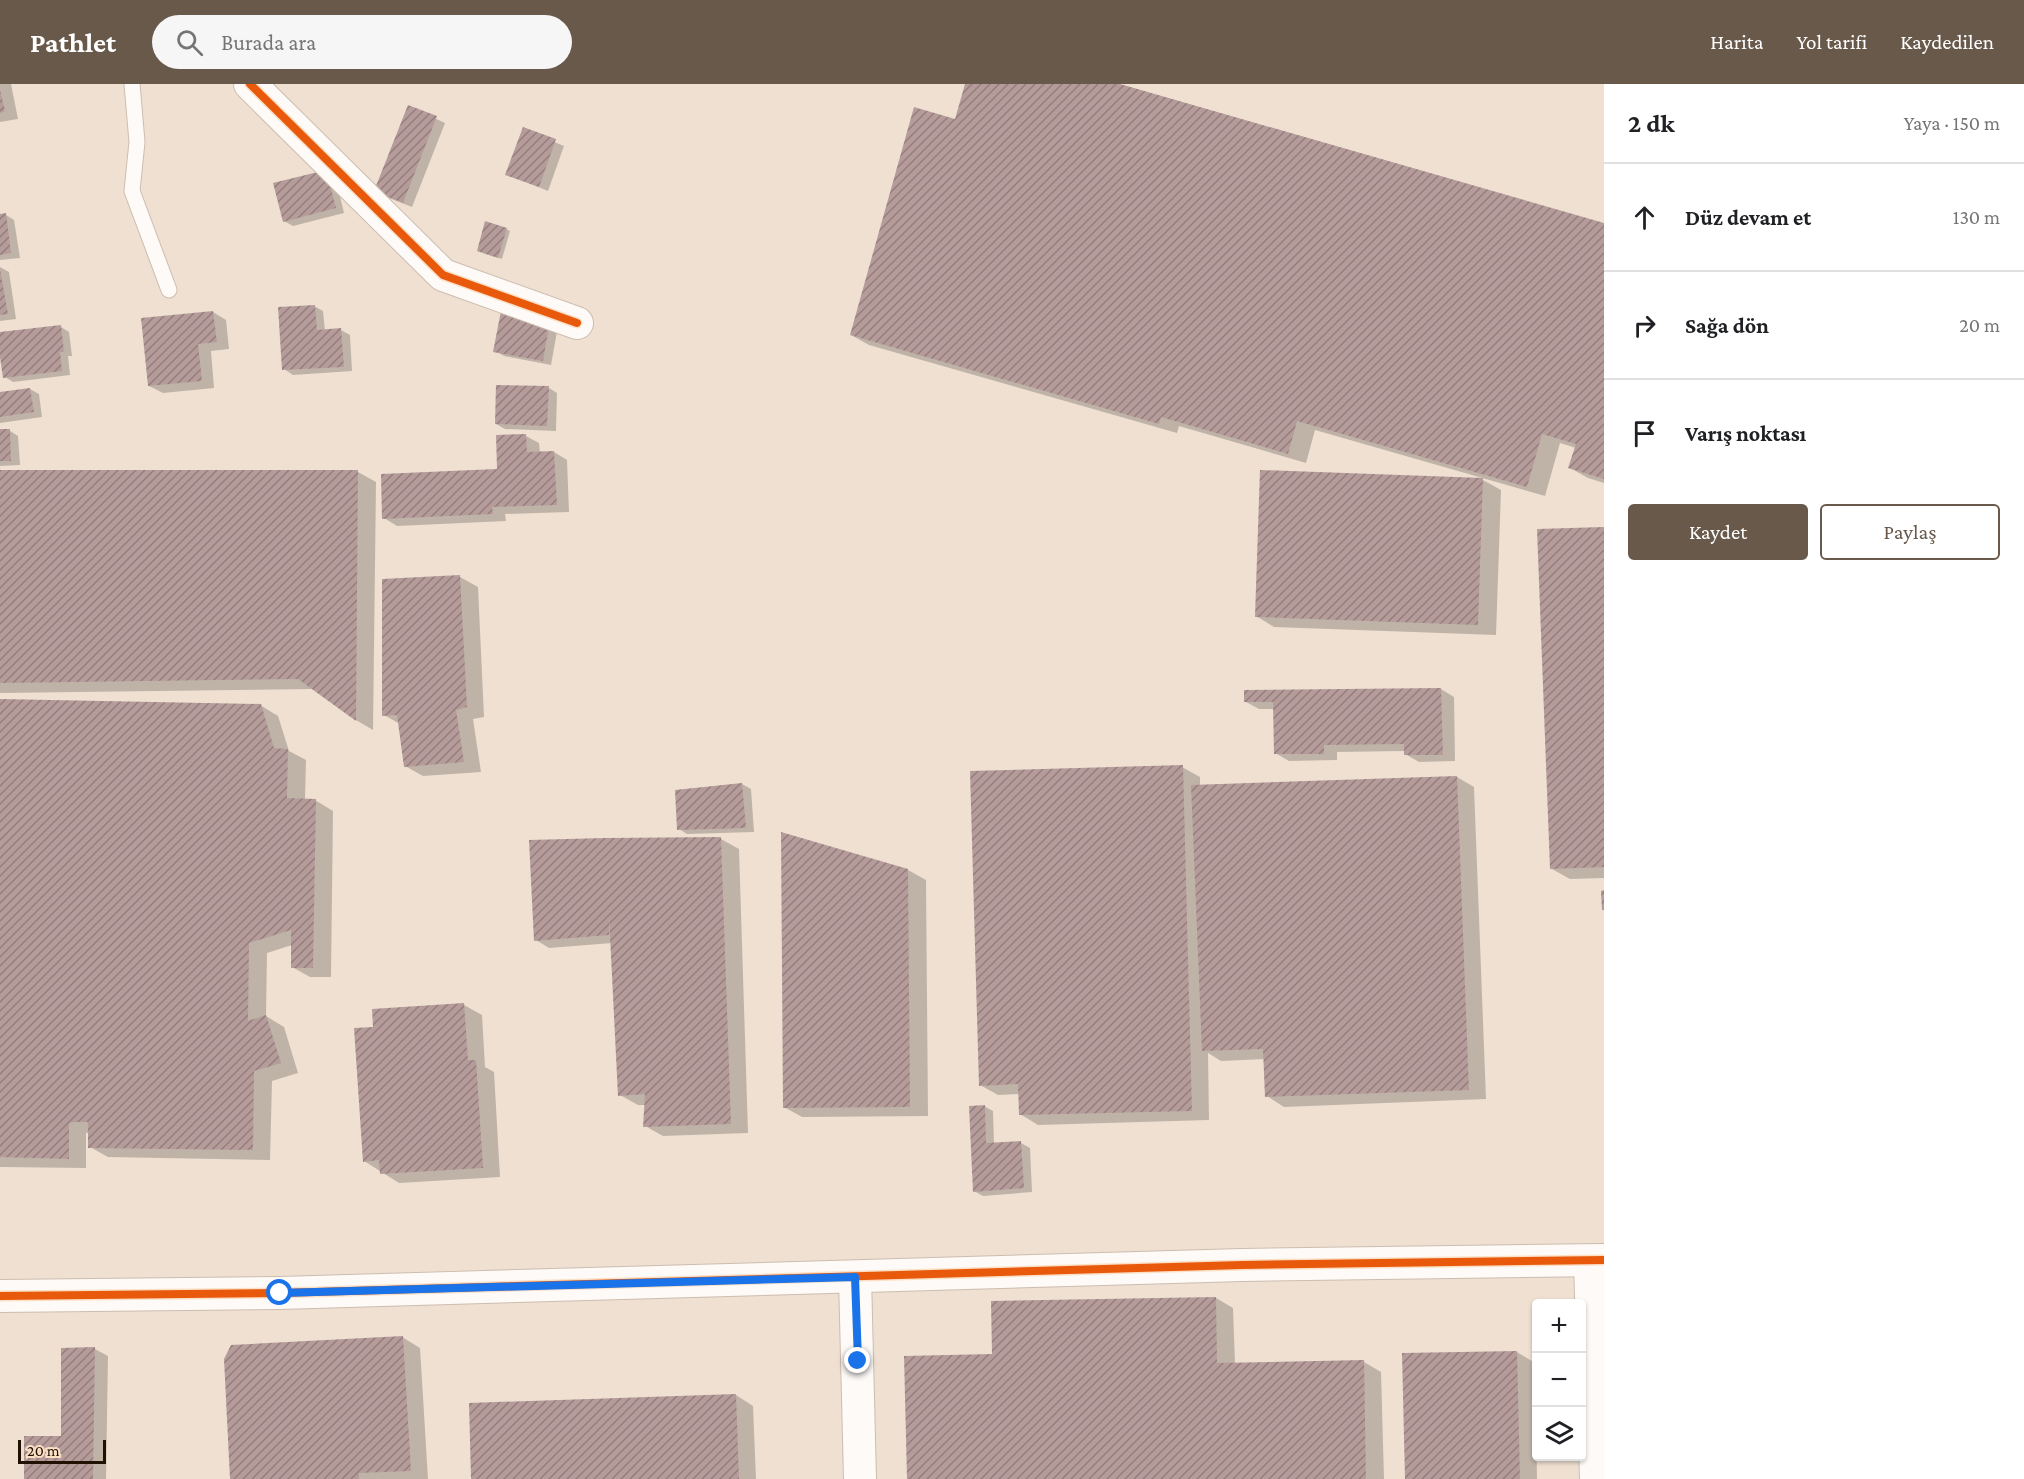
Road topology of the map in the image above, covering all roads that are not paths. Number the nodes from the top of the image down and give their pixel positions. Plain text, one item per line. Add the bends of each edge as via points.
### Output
1 (132, 84) edge
2 (249, 84) edge
3 (169, 290) dead end
4 (577, 323) dead end
5 (1597, 1261) edge
6 (855, 1277) junction
7 (0, 1296) edge
8 (860, 1479) edge
9 (1596, 1479) edge

1 - 3 lane via 137,142 132,191
2 - 4 street via 443,275
5 - 6 street via 1242,1265
5 - 9 street
6 - 7 street via 280,1293
6 - 8 street

